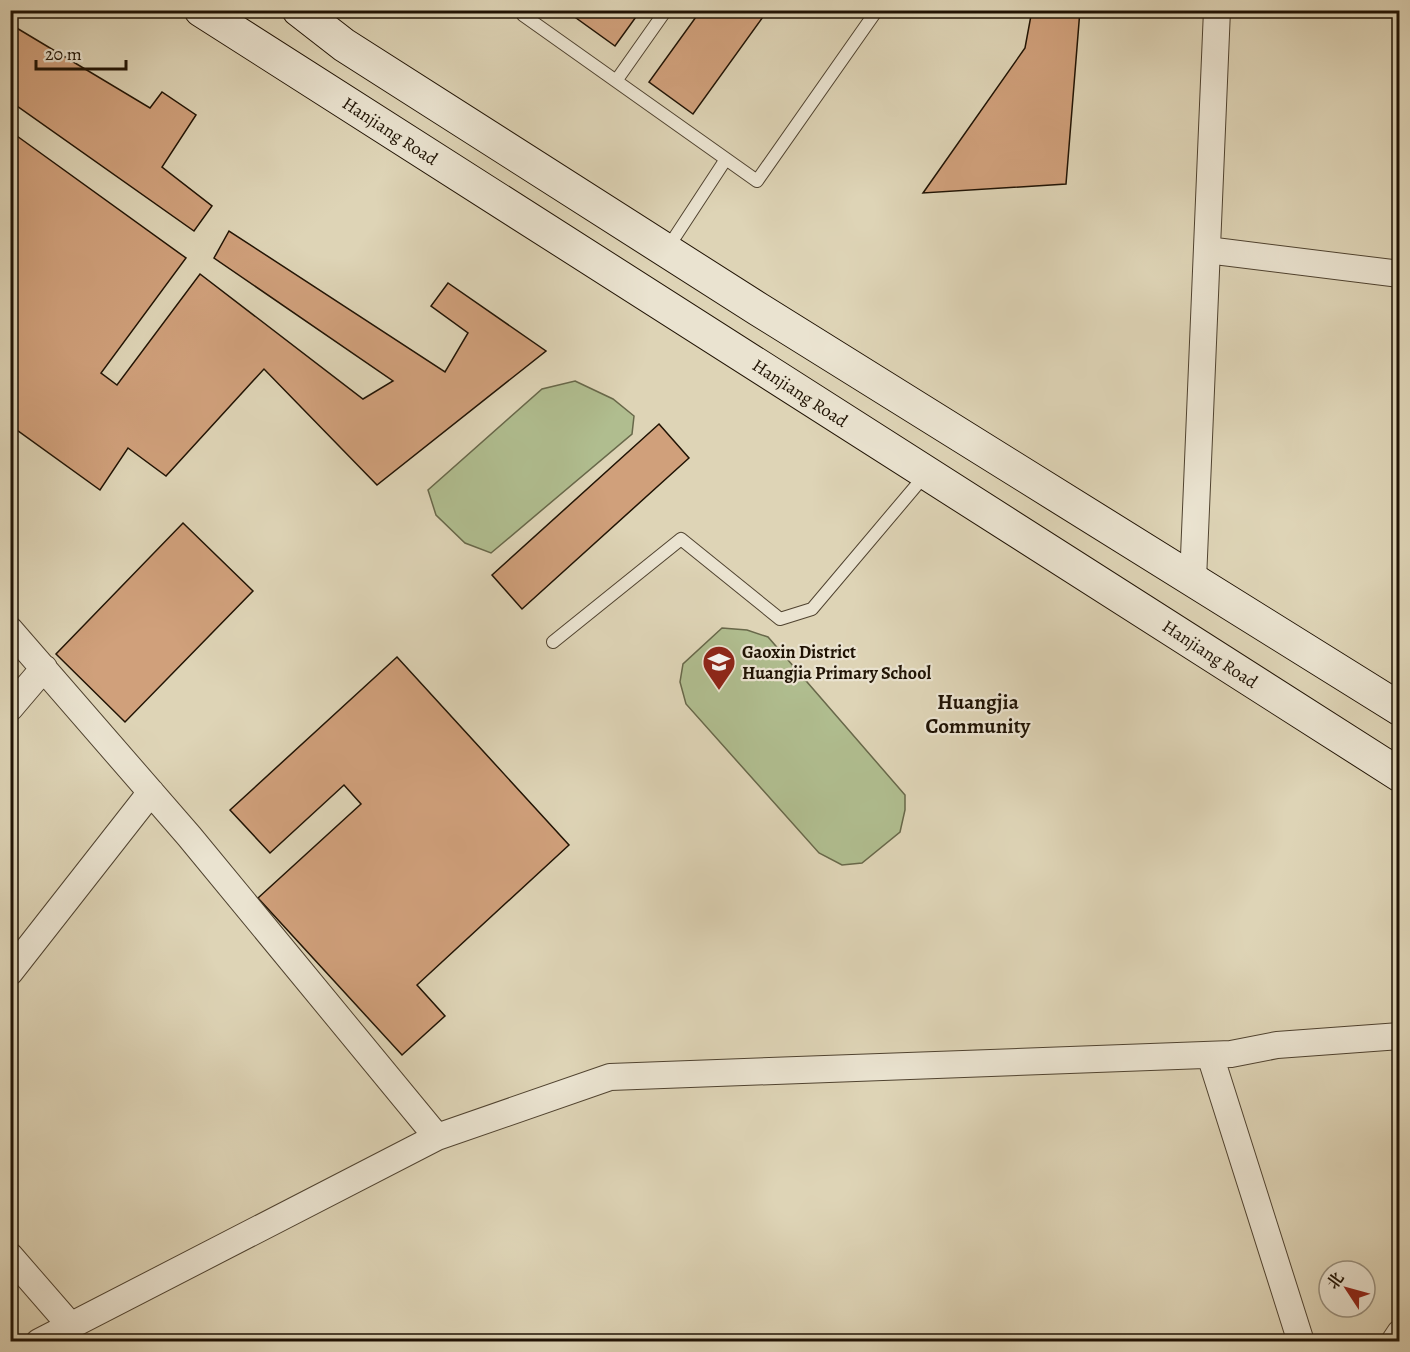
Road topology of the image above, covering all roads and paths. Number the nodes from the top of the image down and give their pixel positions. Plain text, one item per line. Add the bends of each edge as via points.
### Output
1 (201, 10) edge
2 (299, 10) edge
3 (526, 10) edge
4 (666, 10) edge
5 (877, 10) edge
6 (1216, 10) edge
7 (616, 81) junction
8 (726, 159) junction
9 (666, 250) junction
10 (1207, 250) junction
11 (1400, 274) edge
12 (927, 473) junction
13 (1193, 580) junction
14 (10, 630) edge
15 (553, 642) dead end
16 (44, 668) junction
17 (10, 708) edge
18 (1400, 709) edge
19 (1400, 775) edge
20 (151, 792) junction
21 (10, 972) edge
22 (1400, 1036) edge
23 (1210, 1055) junction
24 (437, 1137) junction
25 (10, 1256) edge
26 (70, 1325) junction
27 (1400, 1334) edge
28 (39, 1341) edge
29 (1301, 1341) edge
30 (1394, 1341) edge

1 - 12 main road, Hanjiang Road
2 - 9 main road via 344,45
3 - 7 lane via 523,15
4 - 7 lane
5 - 8 lane via 757,181
6 - 10 street
7 - 8 lane
8 - 9 lane
9 - 13 main road
10 - 11 street
10 - 13 street
12 - 15 lane via 812,609 780,619 681,538
12 - 19 main road, Hanjiang Road
13 - 18 main road
14 - 16 street
16 - 17 street
16 - 20 street
20 - 21 street
20 - 24 street
22 - 23 street via 1276,1045
23 - 24 street via 610,1077
23 - 29 street
24 - 26 street
25 - 26 street
26 - 28 street
27 - 30 street

